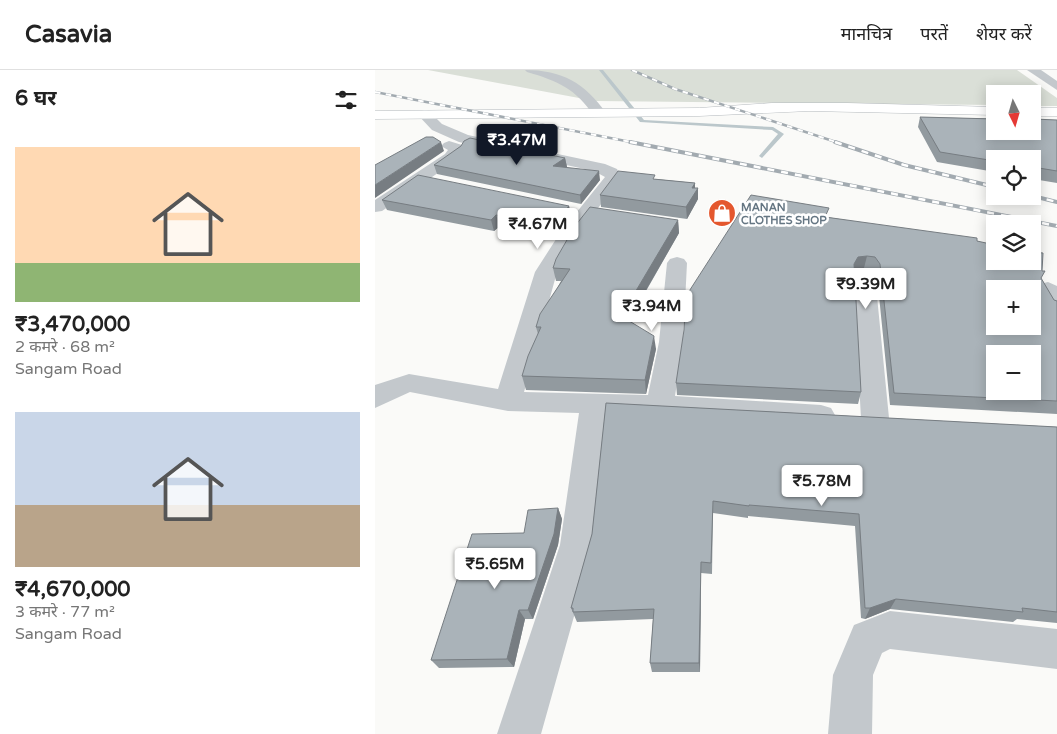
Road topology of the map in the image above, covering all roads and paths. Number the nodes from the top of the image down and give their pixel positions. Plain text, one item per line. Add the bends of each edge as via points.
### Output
1 (531, 70) edge
2 (1033, 70) edge
3 (1057, 86) edge
4 (986, 111) edge
5 (699, 112) junction
6 (1041, 112) edge
7 (1057, 112) edge
8 (599, 113) junction
9 (375, 114) edge
10 (424, 114) junction
11 (986, 120) edge
12 (1041, 121) edge
13 (1057, 121) edge
14 (441, 130) junction
15 (421, 178) junction
16 (440, 182) edge
17 (376, 207) edge
18 (677, 263) dead end
19 (864, 276) dead end
20 (375, 398) edge
21 (508, 401) junction
22 (594, 403) junction
23 (660, 405) junction
24 (875, 418) junction
25 (904, 420) edge
26 (1057, 649) edge
27 (519, 734) edge
28 (850, 734) edge

1 - 8 street via 575,86 592,100
2 - 3 street
4 - 5 main road via 738,108
5 - 8 main road
5 - 11 main road via 732,116
6 - 7 main road
8 - 10 main road
9 - 10 main road
10 - 14 street
12 - 13 main road
14 - 15 street via 440,139 444,144 457,148 455,153
14 - 21 street via 464,139 599,167 611,172 613,177 567,237 546,272
15 - 16 street
15 - 17 street
18 - 23 street via 671,342
19 - 24 street
20 - 21 street via 409,384
21 - 22 street
22 - 23 street
22 - 27 street via 577,545
23 - 24 street
24 - 25 street
26 - 28 street via 890,630 868,639 853,675

